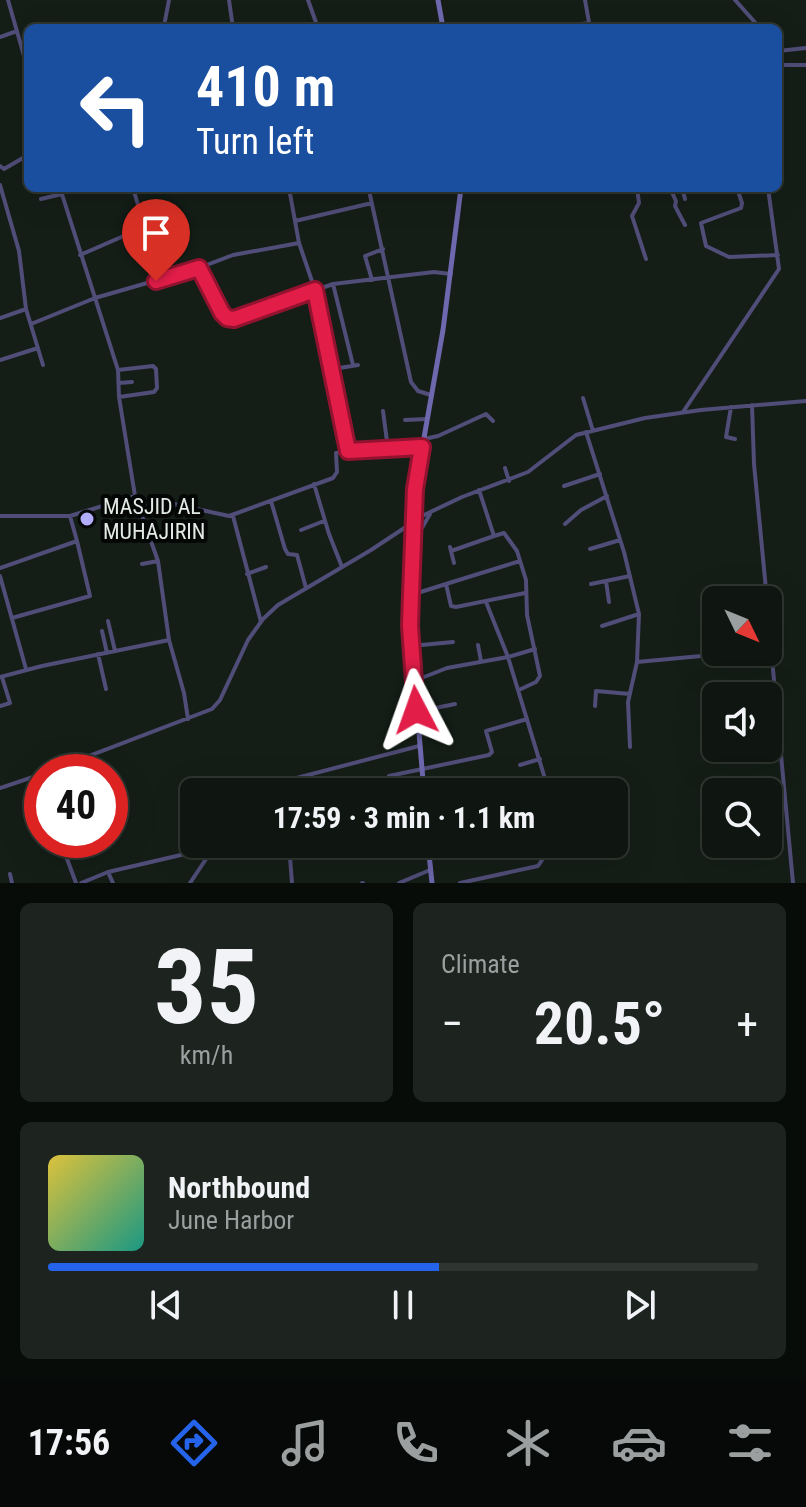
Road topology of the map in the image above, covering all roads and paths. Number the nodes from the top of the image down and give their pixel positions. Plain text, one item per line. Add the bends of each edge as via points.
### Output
1 (8, 0) edge
2 (169, 0) edge
3 (229, 0) edge
4 (308, 0) edge
5 (438, 0) edge
6 (585, 0) edge
7 (735, 0) edge
8 (165, 21) dead end
9 (232, 24) edge
10 (317, 24) edge
11 (442, 24) edge
12 (590, 24) edge
13 (756, 24) edge
14 (17, 31) junction
15 (0, 37) edge
16 (806, 48) edge
17 (782, 51) edge
18 (24, 56) edge
19 (806, 65) edge
20 (782, 68) edge
21 (24, 157) edge
22 (1, 169) edge
23 (0, 185) edge
24 (58, 192) edge
25 (61, 192) edge
26 (134, 192) edge
27 (290, 192) edge
28 (460, 192) edge
29 (638, 192) edge
30 (672, 192) edge
31 (683, 192) edge
32 (738, 192) edge
33 (769, 192) edge
34 (370, 195) dead end
35 (41, 199) dead end
36 (685, 199) dead end
37 (372, 203) junction
38 (295, 221) junction
39 (187, 225) dead end
40 (685, 225) dead end
41 (146, 232) junction
42 (299, 243) junction
43 (383, 249) junction
44 (80, 255) junction
45 (778, 255) junction
46 (646, 259) dead end
47 (199, 268) junction
48 (449, 275) junction
49 (389, 278) junction
50 (372, 280) junction
51 (333, 284) junction
52 (315, 290) junction
53 (95, 298) junction
54 (26, 309) junction
55 (0, 318) edge
56 (31, 324) junction
57 (38, 348) junction
58 (0, 360) edge
59 (43, 365) dead end
60 (333, 369) junction
61 (118, 370) junction
62 (132, 382) dead end
63 (119, 383) junction
64 (431, 395) junction
65 (119, 397) junction
66 (583, 398) dead end
67 (806, 401) edge
68 (752, 405) junction
69 (731, 407) junction
70 (383, 411) dead end
71 (683, 412) junction
72 (427, 419) junction
73 (405, 420) dead end
74 (493, 421) dead end
75 (589, 431) junction
76 (424, 439) junction
77 (735, 439) dead end
78 (422, 447) junction
79 (388, 449) junction
80 (348, 451) junction
81 (505, 468) dead end
82 (600, 474) junction
83 (509, 481) junction
84 (314, 484) junction
85 (564, 486) dead end
86 (479, 490) junction
87 (135, 496) junction
88 (607, 496) junction
89 (271, 501) junction
90 (138, 504) junction
91 (431, 512) junction
92 (0, 516) edge
93 (70, 516) junction
94 (233, 516) junction
95 (324, 521) junction
96 (414, 521) junction
97 (565, 524) dead end
98 (301, 530) dead end
99 (494, 536) junction
100 (415, 540) junction
101 (620, 540) junction
102 (77, 541) junction
103 (590, 549) dead end
104 (158, 561) junction
105 (520, 561) junction
106 (454, 563) dead end
107 (142, 564) dead end
108 (266, 567) dead end
109 (342, 567) junction
110 (0, 568) edge
111 (247, 574) junction
112 (0, 576) edge
113 (630, 576) junction
114 (606, 581) junction
115 (446, 584) junction
116 (591, 584) dead end
117 (766, 586) edge
118 (306, 588) junction
119 (525, 593) junction
120 (411, 595) junction
121 (486, 602) junction
122 (609, 602) dead end
123 (639, 614) junction
124 (12, 618) junction
125 (108, 621) dead end
126 (261, 622) junction
127 (602, 626) dead end
128 (102, 631) dead end
129 (169, 640) junction
130 (453, 642) dead end
131 (478, 645) dead end
132 (411, 646) junction
133 (535, 649) junction
134 (115, 651) junction
135 (107, 653) junction
136 (98, 654) junction
137 (702, 656) edge
138 (508, 657) junction
139 (481, 661) junction
140 (637, 662) junction
141 (772, 666) edge
142 (26, 669) junction
143 (1, 677) edge
144 (414, 681) junction
145 (106, 689) dead end
146 (520, 689) junction
147 (630, 694) junction
148 (455, 704) dead end
149 (0, 706) edge
150 (595, 706) dead end
151 (416, 712) junction
152 (188, 719) junction
153 (527, 719) junction
154 (419, 746) junction
155 (630, 747) dead end
156 (95, 754) edge
157 (540, 759) junction
158 (520, 765) dead end
159 (423, 768) junction
160 (389, 776) dead end
161 (303, 778) edge
162 (423, 778) edge
163 (545, 778) edge
164 (24, 780) edge
165 (0, 788) edge
166 (180, 854) edge
167 (68, 858) edge
168 (206, 858) edge
169 (290, 858) edge
170 (429, 858) edge
171 (542, 858) edge
172 (430, 870) junction
173 (108, 872) junction
174 (10, 874) dead end
175 (12, 883) edge
176 (78, 883) edge
177 (113, 883) edge
178 (190, 883) edge
179 (292, 883) edge
180 (399, 883) edge
181 (432, 883) edge
182 (460, 883) edge
183 (793, 883) edge

1 - 14 street
2 - 8 street
3 - 9 street
4 - 10 street
5 - 11 street
6 - 12 street
7 - 13 street
14 - 15 street
14 - 18 street
16 - 17 street
19 - 20 street
21 - 22 street
23 - 54 street via 19,251
24 - 35 street
25 - 44 street
26 - 41 street
27 - 38 street
28 - 48 street
29 - 46 street via 632,216
30 - 40 street
31 - 36 street
32 - 45 street via 741,208 701,223 706,246 729,257
33 - 45 street
34 - 37 street
37 - 38 street
37 - 43 street
38 - 42 street
39 - 41 street via 158,235
41 - 44 street
42 - 47 street via 233,255
42 - 52 street
43 - 49 street
43 - 50 street via 365,256
44 - 53 street
45 - 71 street via 773,282
47 - 52 street via 222,313 231,319
47 - 53 street
48 - 49 street
48 - 64 street
49 - 50 street
49 - 64 street via 411,382
50 - 51 street
51 - 52 street
51 - 60 street via 356,365
52 - 60 street
53 - 56 street
53 - 61 street
54 - 55 street
54 - 56 street
56 - 57 street
57 - 58 street
57 - 59 street
60 - 80 street
61 - 63 street
61 - 65 street via 153,366 157,388
62 - 63 street
63 - 65 street
64 - 72 street
65 - 87 street
66 - 75 street
67 - 68 street
68 - 69 street
68 - 117 street
69 - 71 street
69 - 77 street via 726,437
70 - 79 street
71 - 75 street
72 - 73 street
72 - 76 street
74 - 76 street via 486,414
75 - 82 street
75 - 83 street
76 - 78 street
78 - 79 street
78 - 96 street
79 - 80 street
80 - 84 street via 336,453 335,476
81 - 83 street
82 - 85 street
82 - 88 street
83 - 86 street
84 - 89 street
84 - 95 street
86 - 91 street
86 - 99 street
87 - 90 street
87 - 93 street
88 - 97 street
88 - 101 street
89 - 94 street
89 - 118 street via 285,549 297,555
90 - 94 street via 174,504
90 - 104 street
91 - 96 street
91 - 100 street
92 - 93 street
93 - 102 street
94 - 111 street
95 - 98 street
95 - 109 street
96 - 100 street
96 - 109 street
99 - 105 street via 504,533
99 - 106 street via 451,549
100 - 120 street
101 - 103 street
101 - 113 street
102 - 110 street
102 - 124 street via 90,596
104 - 107 street
104 - 129 street
105 - 115 street
105 - 119 street
108 - 111 street
109 - 118 street
111 - 126 street
112 - 124 street
113 - 114 street
113 - 123 street
114 - 116 street
114 - 122 street
115 - 120 street
115 - 121 street via 452,607
118 - 126 street
119 - 121 street
119 - 133 street
120 - 132 street
121 - 138 street
123 - 127 street
123 - 140 street
124 - 142 street
125 - 134 street
126 - 152 street via 220,700 206,713
128 - 135 street
129 - 134 street
129 - 152 street
130 - 132 street
131 - 139 street
132 - 144 street
133 - 138 street
133 - 146 street via 539,678
134 - 135 street
135 - 136 street
136 - 142 street
136 - 145 street
137 - 140 street
138 - 139 street
138 - 146 street
139 - 144 street
140 - 147 street
141 - 183 street
142 - 143 street
143 - 149 street via 10,703
144 - 151 street
146 - 153 street
147 - 150 street via 596,691
147 - 155 street
148 - 151 street
151 - 154 street
152 - 156 street
153 - 157 street
153 - 159 street via 487,730 489,755
154 - 159 street
154 - 161 street
157 - 158 street
157 - 163 street
159 - 160 street
159 - 162 street
164 - 165 street
166 - 173 street
167 - 176 street
168 - 178 street
169 - 179 street
170 - 172 street
171 - 182 street via 538,866
172 - 180 street
172 - 181 street
173 - 176 street
173 - 177 street
174 - 175 street

